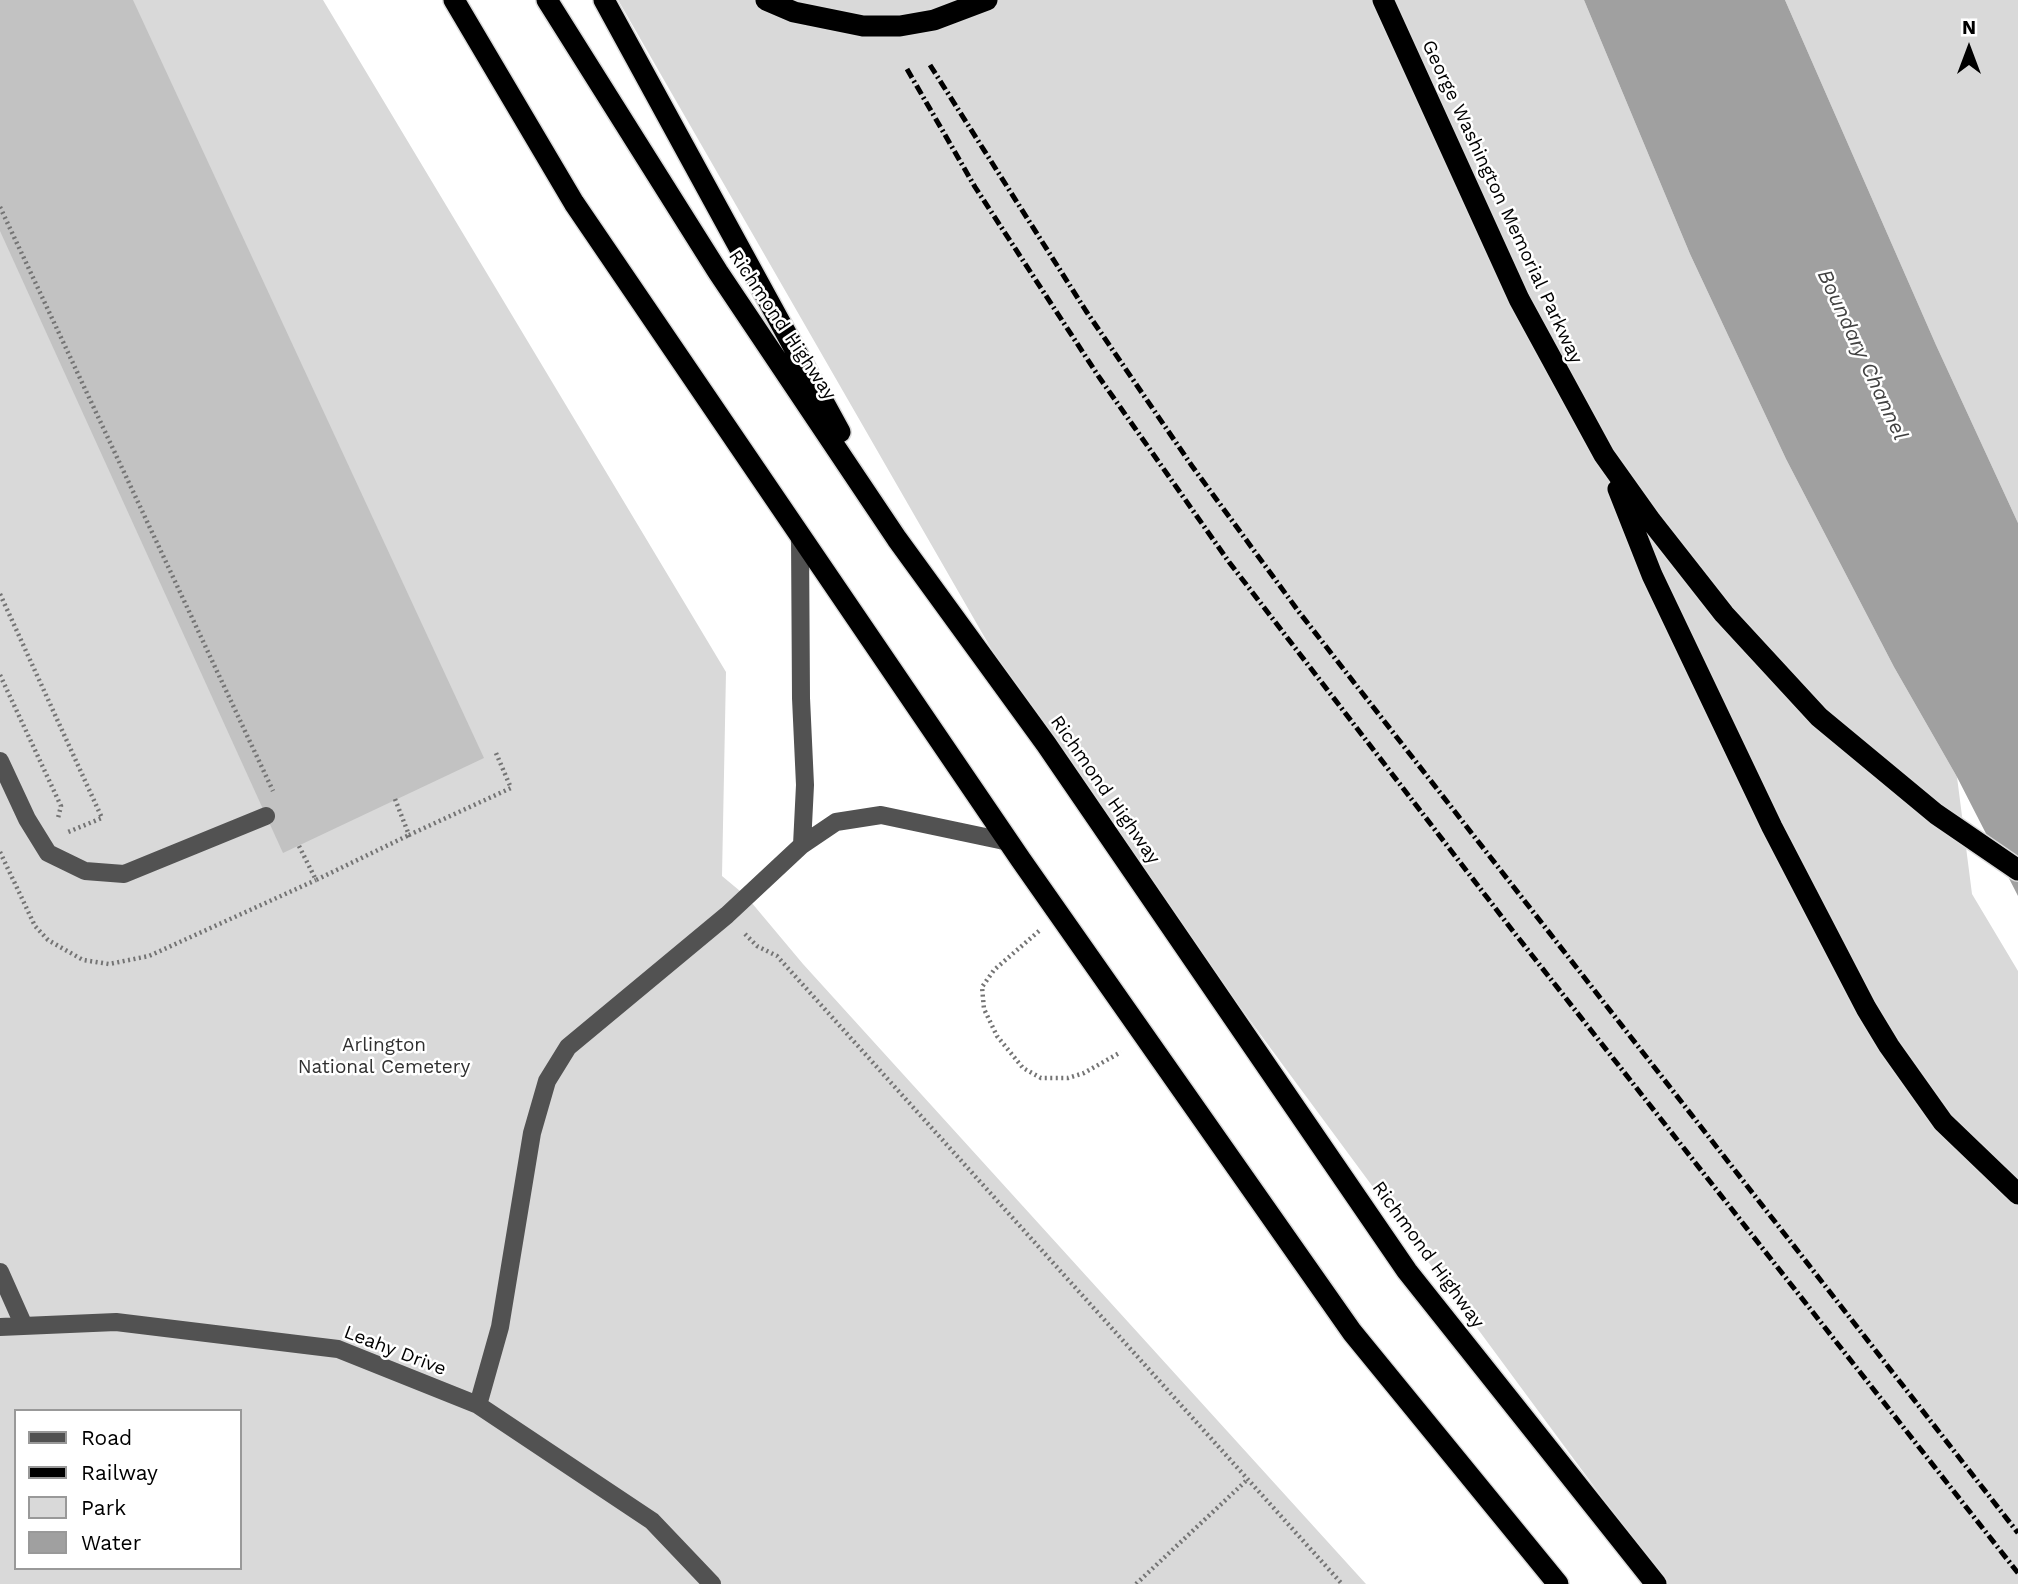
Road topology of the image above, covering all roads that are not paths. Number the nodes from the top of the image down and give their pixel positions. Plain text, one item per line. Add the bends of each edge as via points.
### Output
1 (453, 0) edge
2 (547, 0) edge
3 (604, 0) edge
4 (766, 0) edge
5 (988, 0) edge
6 (1383, 0) edge
7 (1604, 455) junction
8 (800, 536) junction
9 (897, 539) junction
10 (0, 761) edge
11 (266, 816) dead end
12 (1009, 842) junction
13 (802, 845) junction
14 (2018, 870) edge
15 (2018, 1194) edge
16 (0, 1272) edge
17 (24, 1326) junction
18 (0, 1327) edge
19 (478, 1405) junction
20 (712, 1584) edge
21 (1558, 1584) edge
22 (1657, 1584) edge

1 - 8 highway via 574,204
2 - 9 highway, Richmond Highway via 718,272
3 - 9 highway
4 - 5 highway via 831,21 900,26 934,20
6 - 7 highway, George Washington Memorial Parkway via 1519,299
7 - 14 highway, George Washington Memorial Parkway via 1689,572 1819,717 1936,814
7 - 15 highway via 1652,575 1847,974 1889,1046 1943,1122
8 - 12 highway
8 - 13 lane via 806,785
9 - 22 highway, Richmond Highway via 1046,744 1407,1271
10 - 11 lane via 48,853 85,871 124,874
12 - 13 lane via 881,815 836,822
12 - 21 highway via 1352,1332
13 - 19 lane via 727,915 568,1047 547,1081 533,1133 500,1327
16 - 17 lane
17 - 18 lane, Leahy Drive
17 - 19 lane, Leahy Drive via 116,1322 338,1349
19 - 20 lane, Leahy Drive via 652,1521

